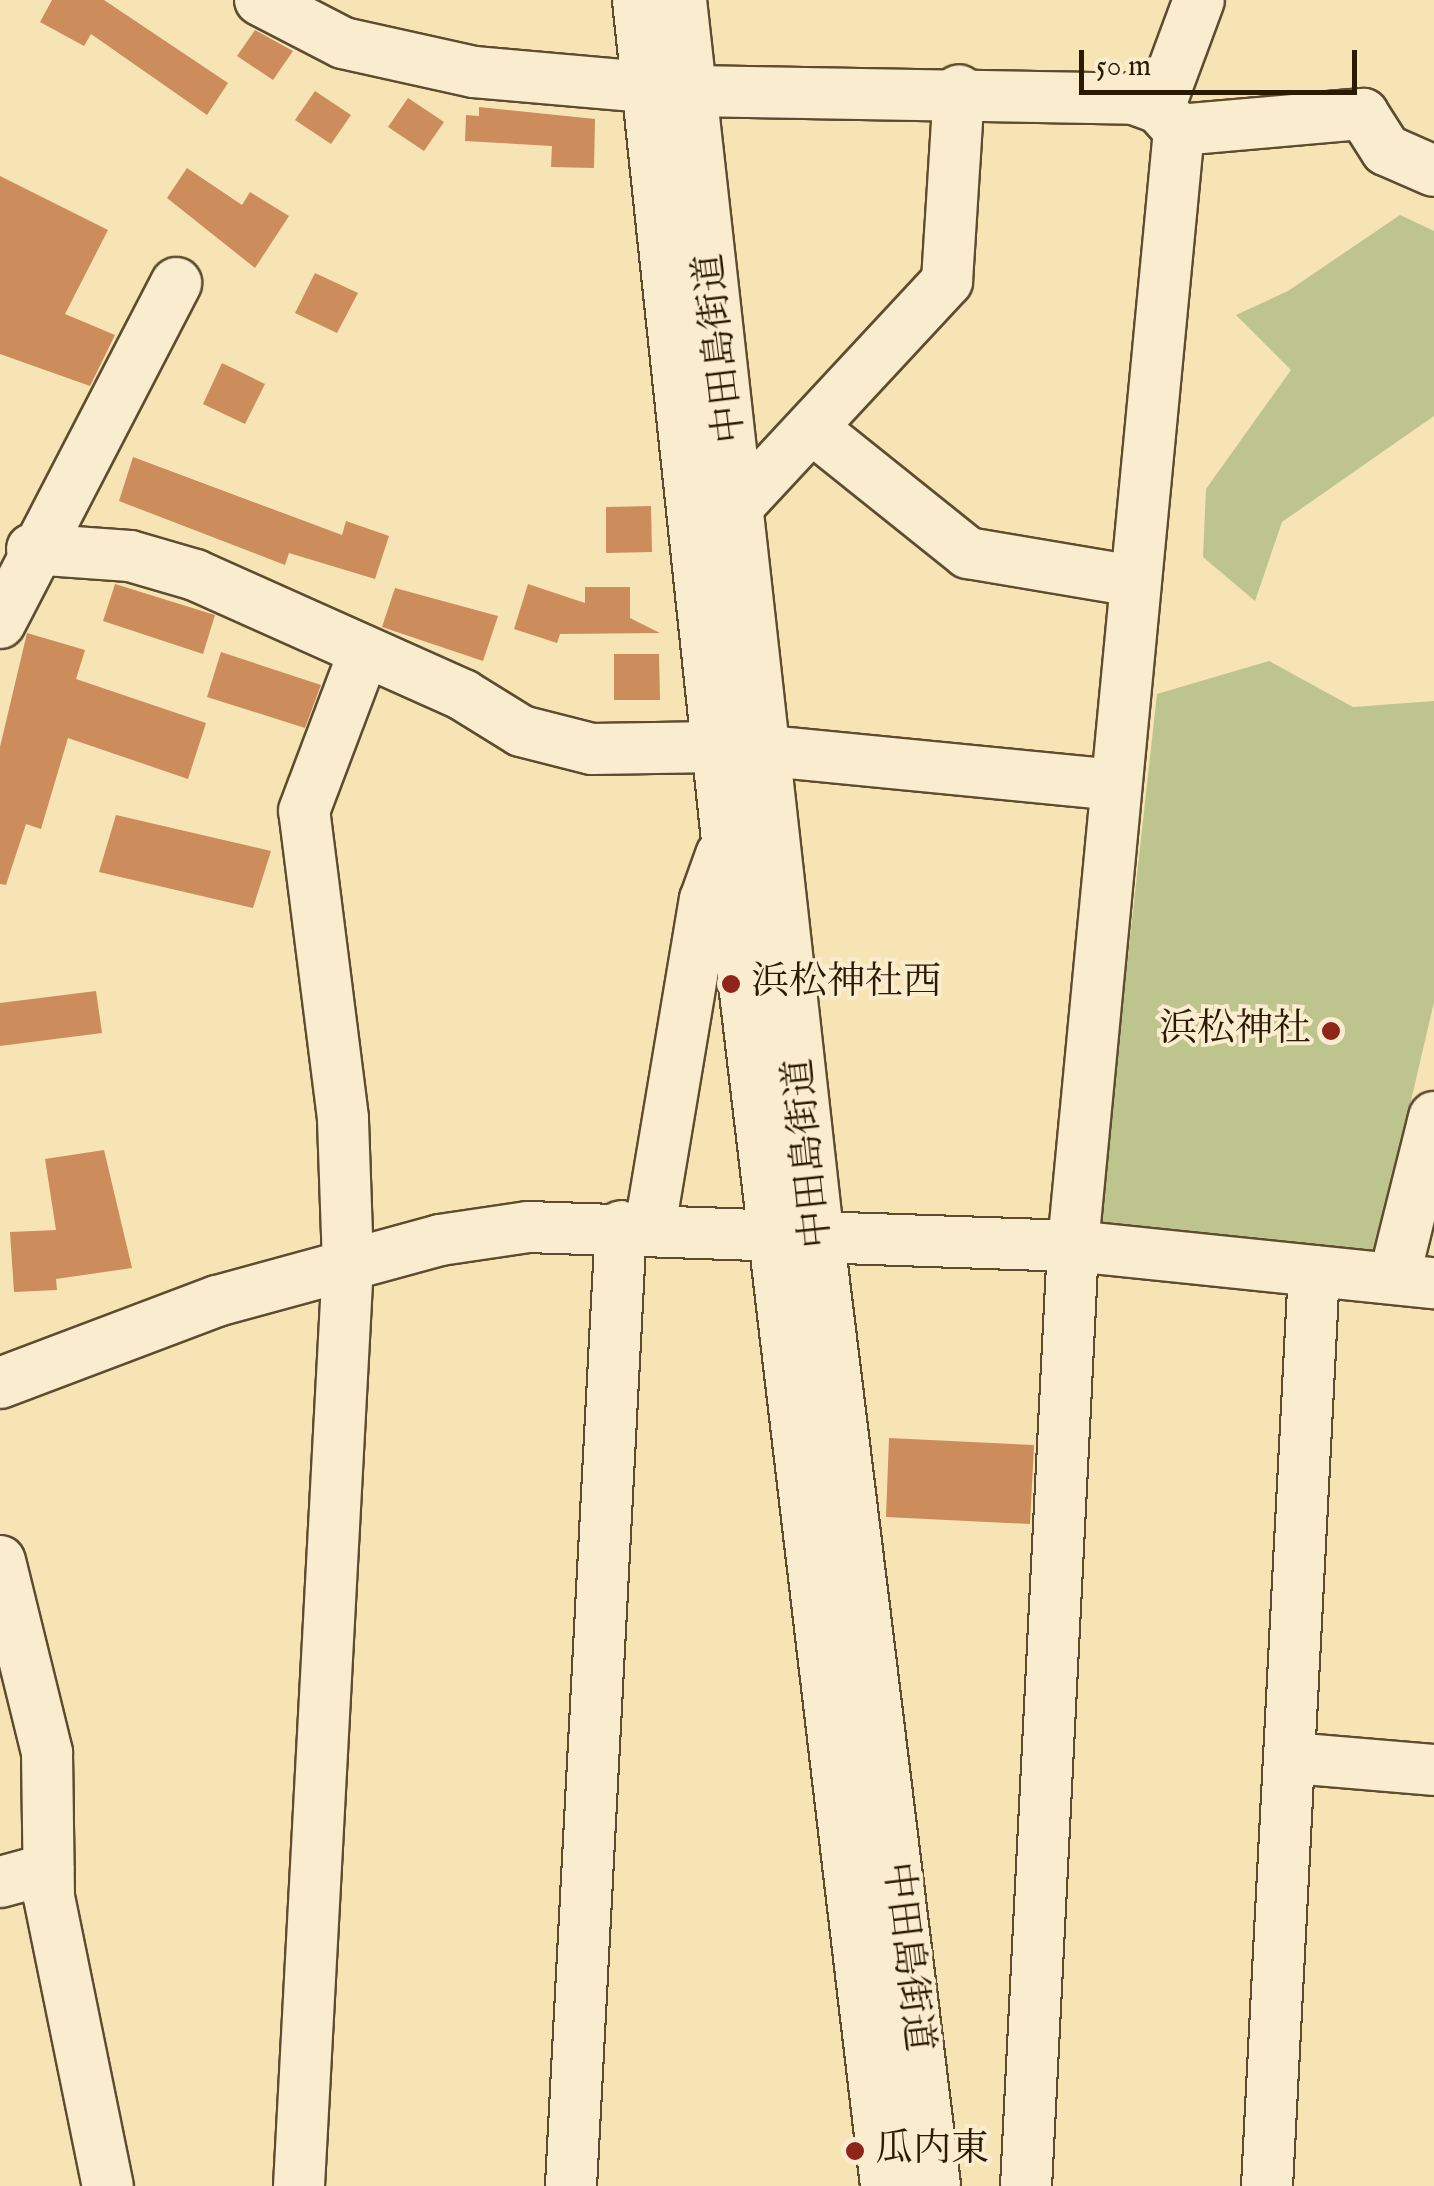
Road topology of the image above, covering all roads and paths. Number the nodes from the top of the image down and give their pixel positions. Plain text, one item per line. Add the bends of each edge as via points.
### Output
1 (260, 0) edge
2 (638, 0) edge
3 (681, 0) edge
4 (1199, 0) edge
5 (670, 89) junction
6 (960, 90) junction
7 (1169, 119) junction
8 (1434, 172) edge
9 (176, 283) dead end
10 (812, 428) junction
11 (740, 504) junction
12 (32, 549) junction
13 (1134, 581) junction
14 (0, 622) edge
15 (362, 655) junction
16 (718, 747) junction
17 (769, 751) junction
18 (1115, 785) junction
19 (726, 840) junction
20 (1434, 1116) edge
21 (635, 1227) junction
22 (798, 1232) junction
23 (1073, 1246) junction
24 (348, 1264) junction
25 (1314, 1271) junction
26 (1414, 1280) edge
27 (0, 1382) edge
28 (0, 1561) edge
29 (1292, 1758) junction
30 (1434, 1770) edge
31 (48, 1868) junction
32 (0, 1882) edge
33 (108, 2186) edge
34 (299, 2186) edge
35 (571, 2186) edge
36 (886, 2186) edge
37 (936, 2186) edge
38 (1026, 2186) edge
39 (1266, 2186) edge

1 - 5 street via 343,42 474,72
2 - 5 street, 中田島街道
3 - 5 street, 中田島街道
4 - 7 street
5 - 6 street
5 - 11 street, 中田島街道
5 - 16 street, 中田島街道
6 - 7 street via 1134,99
6 - 10 street via 947,281
7 - 8 street via 1363,114 1386,150
7 - 13 street
9 - 12 street
10 - 11 street
10 - 13 street via 968,553
11 - 17 street, 中田島街道
12 - 14 street
12 - 15 street via 130,556 196,574
13 - 18 street
15 - 16 street via 463,696 520,731 592,748
15 - 24 street via 304,812 343,1118
16 - 19 street, 中田島街道
17 - 18 street
17 - 22 street, 中田島街道
18 - 23 street
19 - 21 street via 705,900
19 - 22 street, 中田島街道
20 - 26 street
21 - 22 street
21 - 24 street via 492,1232
21 - 35 street
22 - 23 street
22 - 36 street, 中田島街道
22 - 37 street, 中田島街道
23 - 25 street
23 - 38 street
24 - 27 street via 217,1301
24 - 34 street
25 - 26 street
25 - 29 street
28 - 31 street via 47,1752
29 - 30 street
29 - 39 street
31 - 32 street
31 - 33 street

